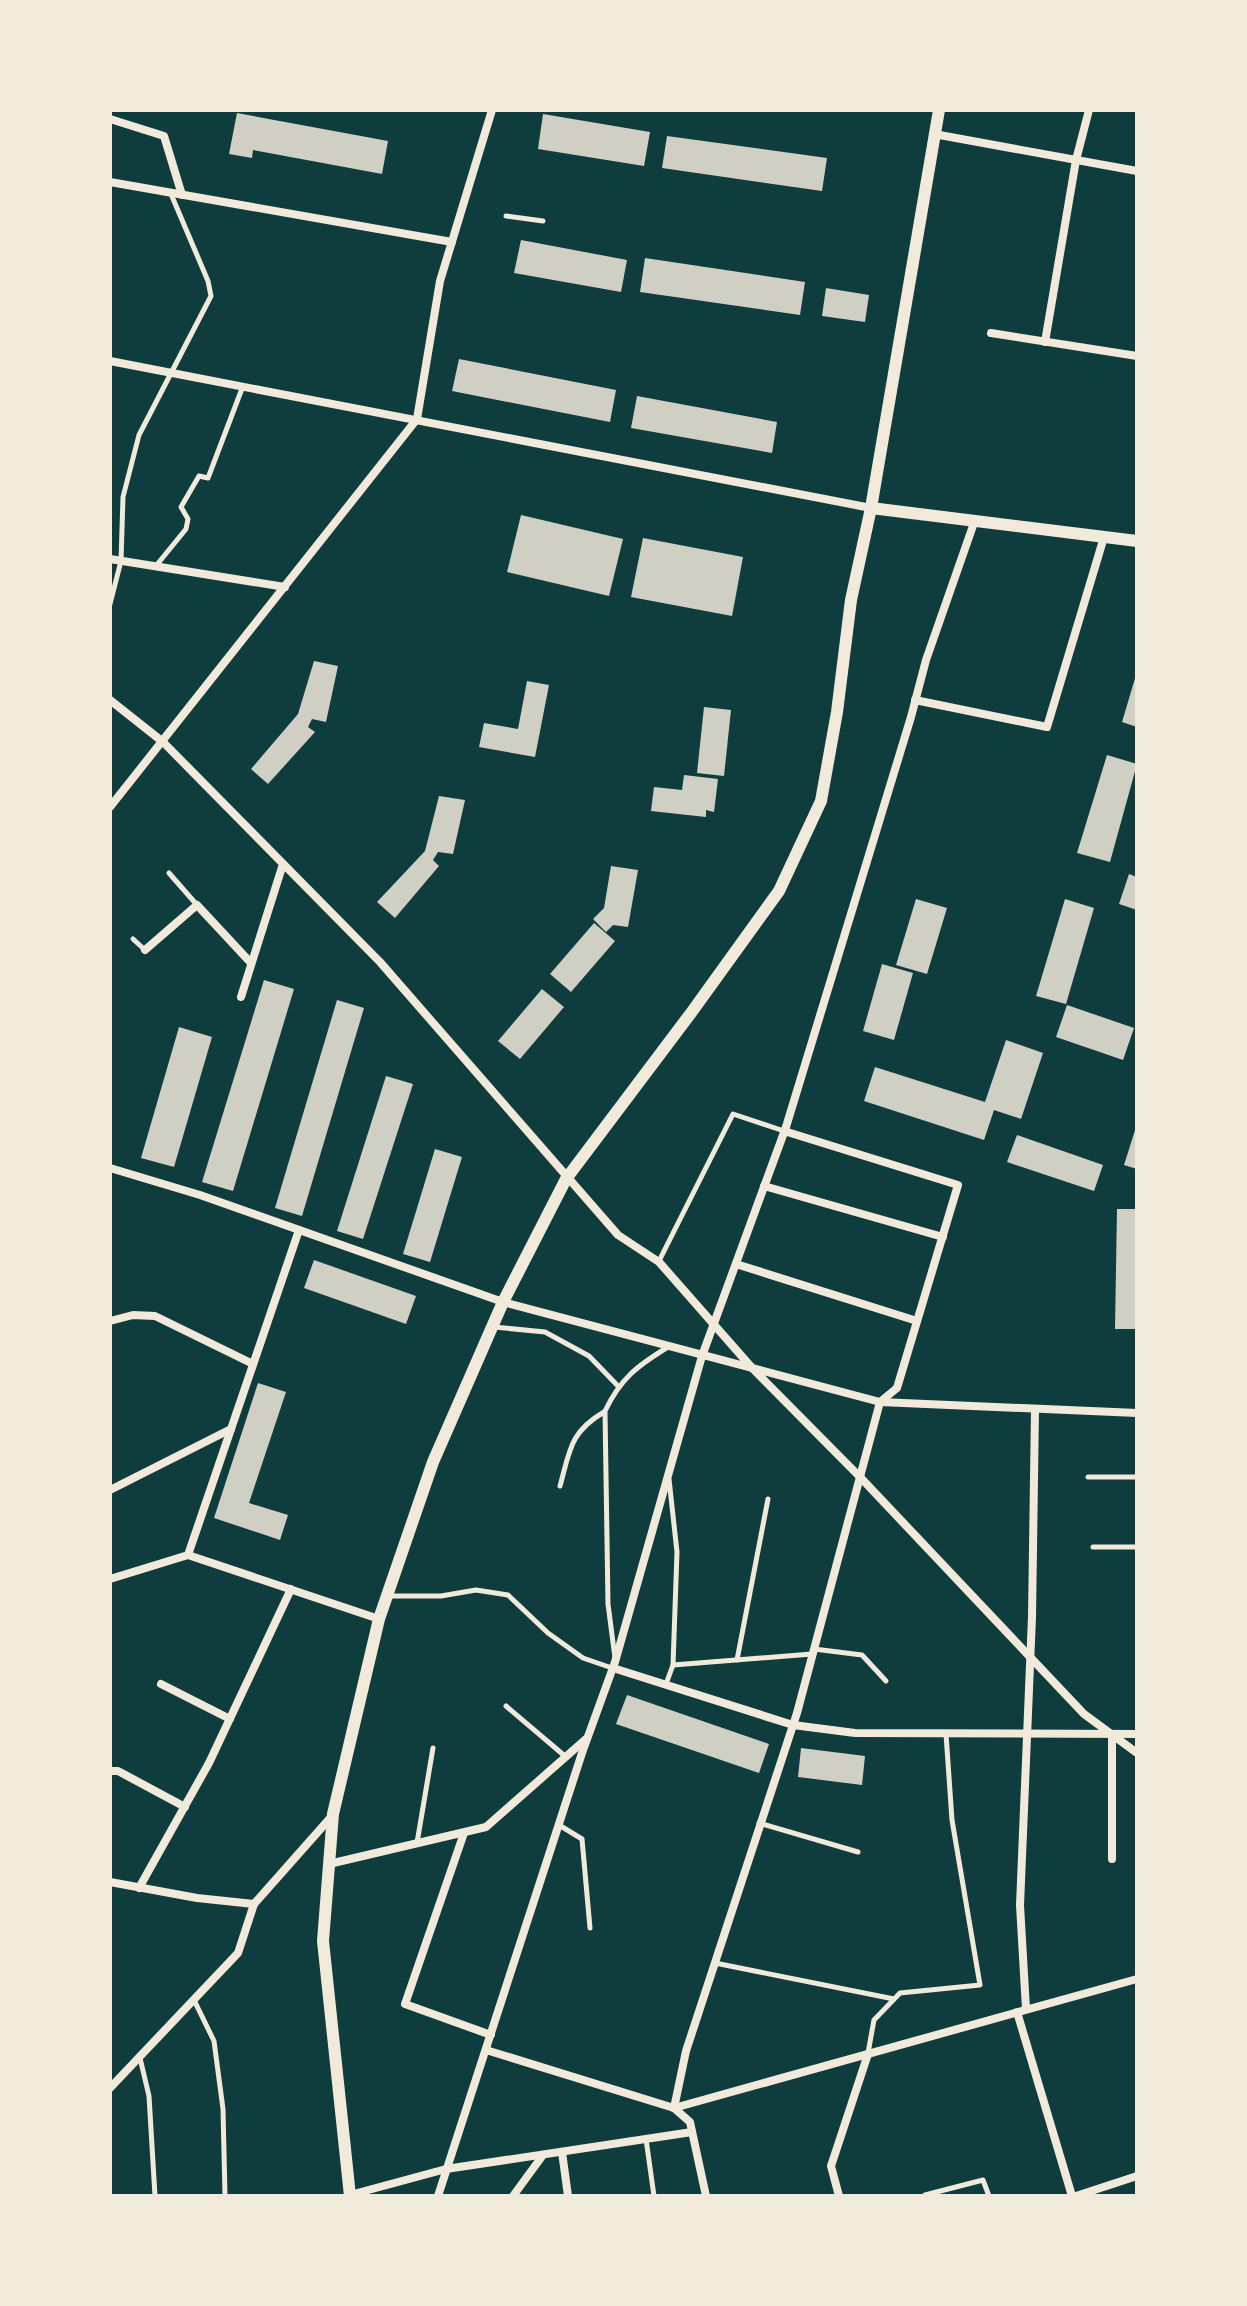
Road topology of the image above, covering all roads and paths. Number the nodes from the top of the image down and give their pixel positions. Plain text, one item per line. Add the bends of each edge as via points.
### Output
1 (492, 110) edge
2 (939, 110) edge
3 (1089, 110) edge
4 (110, 119) edge
5 (934, 134) junction
6 (1076, 160) junction
7 (1137, 171) edge
8 (110, 182) edge
9 (171, 193) junction
10 (182, 195) junction
11 (506, 216) dead end
12 (543, 221) dead end
13 (452, 242) junction
14 (991, 333) dead end
15 (1045, 342) junction
16 (1137, 356) edge
17 (110, 361) edge
18 (173, 373) junction
19 (243, 386) junction
20 (417, 419) junction
21 (871, 508) junction
22 (975, 520) junction
23 (1104, 537) junction
24 (1137, 541) edge
25 (110, 559) edge
26 (121, 561) junction
27 (154, 567) junction
28 (285, 587) junction
29 (110, 604) edge
30 (110, 700) edge
31 (915, 700) junction
32 (163, 742) junction
33 (110, 807) edge
34 (283, 864) junction
35 (169, 873) dead end
36 (197, 905) junction
37 (133, 939) dead end
38 (145, 950) joint
39 (251, 963) junction
40 (241, 997) dead end
41 (784, 1131) junction
42 (110, 1168) edge
43 (566, 1179) junction
44 (764, 1186) junction
45 (299, 1230) junction
46 (943, 1237) junction
47 (659, 1262) junction
48 (736, 1264) junction
49 (503, 1302) junction
50 (110, 1321) edge
51 (917, 1321) junction
52 (714, 1324) junction
53 (493, 1327) junction
54 (668, 1347) junction
55 (702, 1356) junction
56 (253, 1364) junction
57 (753, 1369) junction
58 (618, 1386) junction
59 (880, 1402) junction
60 (1035, 1410) junction
61 (605, 1411) junction
62 (1137, 1413) edge
63 (231, 1429) junction
64 (668, 1474) junction
65 (860, 1477) junction
66 (1088, 1477) dead end
67 (1137, 1477) edge
68 (560, 1486) dead end
69 (110, 1490) edge
70 (768, 1499) dead end
71 (1093, 1547) dead end
72 (1137, 1547) edge
73 (188, 1555) junction
74 (110, 1579) edge
75 (291, 1589) junction
76 (387, 1596) junction
77 (379, 1619) junction
78 (814, 1652) junction
79 (1030, 1655) junction
80 (737, 1660) junction
81 (614, 1665) junction
82 (673, 1665) junction
83 (886, 1681) dead end
84 (161, 1684) dead end
85 (666, 1684) junction
86 (506, 1706) dead end
87 (230, 1719) junction
88 (793, 1725) junction
89 (946, 1732) junction
90 (1027, 1734) junction
91 (1112, 1734) junction
92 (1137, 1734) edge
93 (587, 1738) junction
94 (433, 1748) dead end
95 (1137, 1753) edge
96 (566, 1757) junction
97 (110, 1771) edge
98 (185, 1807) junction
99 (333, 1814) junction
100 (759, 1823) junction
101 (559, 1825) junction
102 (464, 1833) junction
103 (416, 1844) junction
104 (858, 1852) dead end
105 (1112, 1859) dead end
106 (329, 1864) junction
107 (110, 1882) edge
108 (139, 1888) junction
109 (254, 1904) junction
110 (590, 1928) dead end
111 (715, 1963) junction
112 (1137, 1979) edge
113 (894, 1999) junction
114 (194, 2000) junction
115 (1022, 2011) junction
116 (491, 2035) junction
117 (486, 2050) junction
118 (868, 2054) junction
119 (140, 2057) junction
120 (110, 2088) edge
121 (674, 2108) junction
122 (692, 2132) junction
123 (646, 2139) junction
124 (562, 2152) junction
125 (543, 2155) junction
126 (446, 2169) junction
127 (1137, 2176) edge
128 (925, 2195) edge
129 (155, 2196) edge
130 (225, 2196) edge
131 (350, 2196) edge
132 (438, 2196) edge
133 (513, 2196) edge
134 (568, 2196) edge
135 (654, 2196) edge
136 (706, 2196) edge
137 (839, 2196) edge
138 (989, 2196) edge
139 (1074, 2196) edge

1 - 13 street
2 - 5 street
3 - 6 street
4 - 10 street via 164,136
5 - 6 street
5 - 21 street
6 - 7 street
6 - 15 street
8 - 9 street
9 - 10 street
9 - 18 lane via 211,296
10 - 13 street
11 - 12 lane
13 - 20 street via 440,281
14 - 15 street
15 - 16 street
17 - 18 street
18 - 19 street
18 - 26 lane via 139,435 129,469
19 - 20 street
19 - 27 lane via 208,478 199,476 181,507 188,519 186,529
20 - 21 street
20 - 28 street
21 - 22 street
21 - 43 street via 851,600 821,801 779,891
22 - 23 street
22 - 31 street
23 - 24 street
23 - 31 street via 1047,727
25 - 26 street
26 - 27 street
26 - 29 lane
27 - 28 street
28 - 32 street
30 - 32 street
31 - 41 street
32 - 33 street
32 - 34 street
34 - 39 street
34 - 43 street via 380,962
35 - 36 lane
36 - 38 street
36 - 39 street
37 - 38 lane
39 - 40 street
41 - 44 street
41 - 46 street via 958,1185
41 - 47 lane via 733,1114
42 - 45 street
43 - 47 street via 618,1235
43 - 49 street
44 - 46 street
44 - 48 street
45 - 49 street
45 - 56 street
46 - 51 street
47 - 52 street
48 - 51 street
48 - 52 street
49 - 53 street
49 - 54 street
50 - 56 street via 155,1316
51 - 59 street via 897,1388
52 - 55 street
52 - 57 street
53 - 58 lane via 545,1332 589,1356
53 - 76 street via 433,1462
54 - 55 street
54 - 58 lane
55 - 57 street
55 - 64 street
56 - 63 street
57 - 59 street
57 - 65 street
58 - 61 lane
59 - 60 street
59 - 65 street
60 - 62 street
60 - 79 street
61 - 68 lane via 584,1424 571,1445
61 - 81 lane
63 - 69 street
63 - 73 street
64 - 81 street
64 - 82 lane via 677,1552
65 - 78 street
65 - 79 street
66 - 67 lane
70 - 80 lane
71 - 72 lane
73 - 74 street
73 - 75 street
75 - 77 street
75 - 87 street
76 - 77 street
76 - 81 lane via 476,1590 508,1595 583,1658
77 - 99 street
78 - 80 lane
78 - 83 lane via 862,1655
78 - 88 street
79 - 90 street
79 - 91 street via 1084,1714
80 - 82 lane
81 - 85 street
81 - 93 street
82 - 85 lane
84 - 87 street
85 - 88 street
86 - 96 lane
87 - 98 street
88 - 89 street via 855,1733
88 - 100 street
89 - 90 street
89 - 113 lane via 952,1820 980,1985 900,1993
90 - 91 street
90 - 115 street
91 - 92 street
91 - 95 street
91 - 105 street
93 - 96 street
93 - 101 street
94 - 103 lane
96 - 102 street via 486,1827
97 - 98 street
98 - 108 street
99 - 106 street
99 - 109 street
100 - 104 lane
100 - 111 street
101 - 110 lane via 582,1839
101 - 116 street
102 - 103 street
102 - 116 street via 405,2004
103 - 106 street
106 - 131 street via 323,1941
107 - 108 street
108 - 109 street
109 - 114 street via 238,1953
111 - 113 lane
111 - 121 street
112 - 115 street
113 - 118 lane via 874,2020
114 - 119 street
114 - 130 lane via 214,2041 223,2109
115 - 118 street
115 - 139 street
116 - 117 street
117 - 121 street
117 - 126 street
118 - 121 street
118 - 137 street via 831,2166
119 - 120 street
119 - 129 lane via 149,2096
121 - 122 street via 690,2122
122 - 123 street
122 - 136 street
123 - 124 street
123 - 135 lane
124 - 125 street
124 - 134 street
125 - 126 street
125 - 133 street
126 - 131 street
126 - 132 street
127 - 139 street
128 - 138 lane via 983,2180

